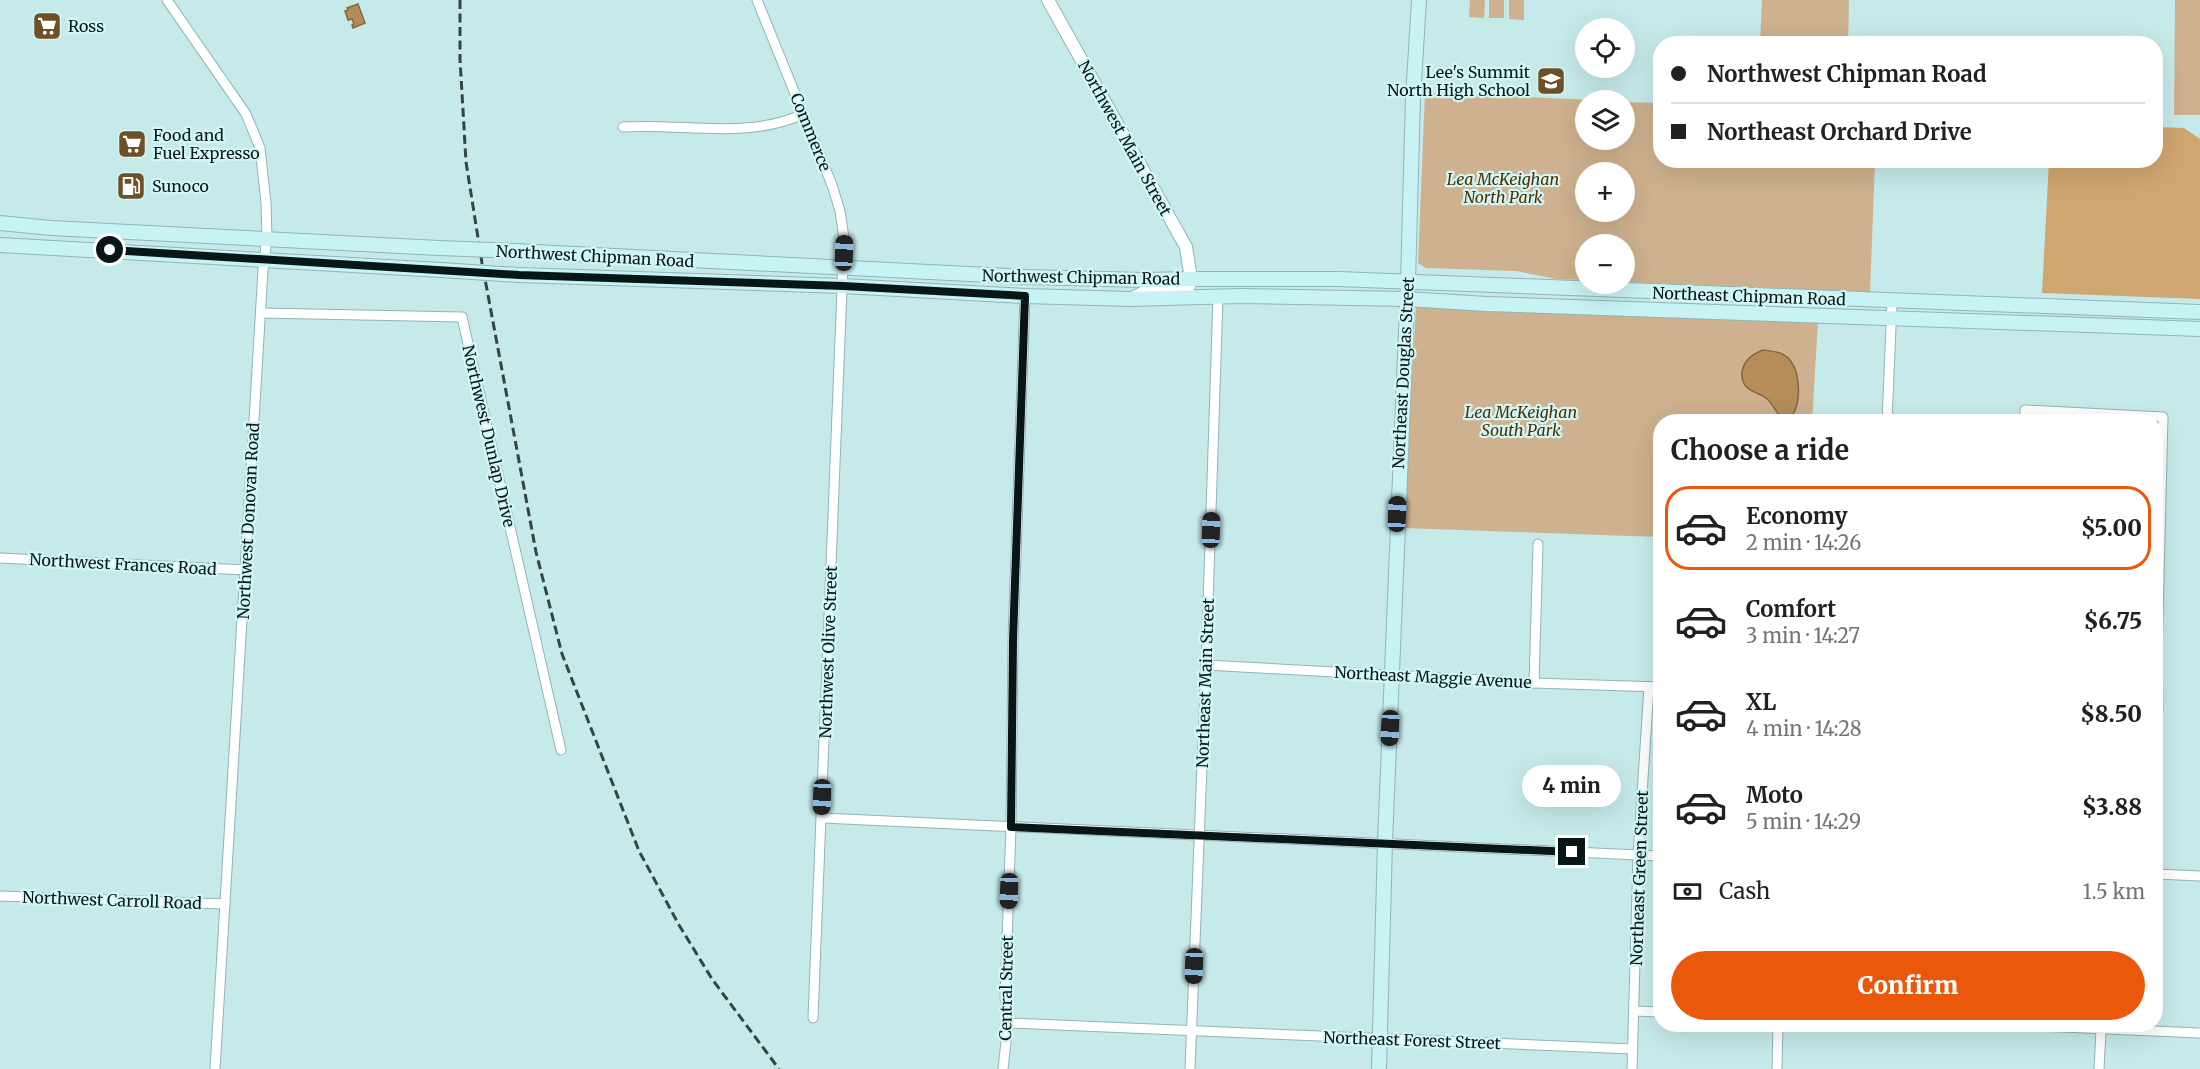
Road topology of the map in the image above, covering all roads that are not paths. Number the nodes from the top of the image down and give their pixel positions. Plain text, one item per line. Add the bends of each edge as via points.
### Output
1 (167, 0) edge
2 (757, 0) edge
3 (1048, 0) edge
4 (1419, 0) edge
5 (803, 114) junction
6 (623, 127) dead end
7 (0, 223) edge
8 (267, 238) junction
9 (0, 244) edge
10 (264, 259) junction
11 (843, 268) junction
12 (1191, 279) junction
13 (1408, 282) junction
14 (843, 286) junction
15 (1025, 296) junction
16 (1218, 297) junction
17 (1130, 299) junction
18 (1406, 299) junction
19 (1892, 302) junction
20 (2200, 312) edge
21 (261, 313) junction
22 (1891, 318) junction
23 (2200, 329) edge
24 (1887, 414) edge
25 (2025, 414) edge
26 (2104, 414) edge
27 (1538, 544) dead end
28 (0, 558) edge
29 (246, 570) junction
30 (1206, 665) junction
31 (1392, 674) junction
32 (1534, 683) junction
33 (1649, 687) junction
34 (1653, 687) edge
35 (561, 750) dead end
36 (822, 818) junction
37 (1011, 827) junction
38 (1199, 835) junction
39 (1385, 842) junction
40 (1638, 855) junction
41 (1653, 856) edge
42 (2163, 874) edge
43 (2200, 876) edge
44 (0, 896) edge
45 (225, 904) junction
46 (1634, 1011) junction
47 (1653, 1012) edge
48 (813, 1018) dead end
49 (1008, 1023) junction
50 (1192, 1031) junction
51 (1778, 1032) edge
52 (2101, 1032) edge
53 (2163, 1032) edge
54 (2200, 1033) edge
55 (1380, 1038) junction
56 (1632, 1049) junction
57 (215, 1069) edge
58 (1003, 1069) edge
59 (1190, 1069) edge
60 (1379, 1069) edge
61 (1632, 1069) edge
62 (1777, 1069) edge
63 (2099, 1069) edge

1 - 8 street, Northwest Donovan Road via 246,114 265,173
2 - 5 street, Commerce
3 - 12 street, Northwest Main Street via 1186,247
4 - 13 main road, Northeast Douglas Street
5 - 6 street via 760,128
5 - 11 street, Commerce via 840,212
7 - 8 main road, Northwest Chipman Road
8 - 10 street, Northwest Donovan Road
8 - 11 main road, Northwest Chipman Road, bridge
9 - 10 main road, Northwest Chipman Road
10 - 14 main road, Northwest Chipman Road, bridge via 519,275
10 - 21 street, Northwest Donovan Road
11 - 12 main road, Northwest Chipman Road
11 - 14 street, Commerce
12 - 13 main road, Northeast Chipman Road
12 - 17 street via 1188,288 1146,291
13 - 18 main road, Northeast Douglas Street
13 - 19 main road, Northeast Chipman Road
14 - 15 main road, Northwest Chipman Road
14 - 36 street, Northwest Olive Street
15 - 17 main road, Northwest Chipman Road
15 - 37 street, Central Street
16 - 17 main road, Northwest Chipman Road
16 - 18 main road, Northeast Chipman Road
16 - 30 street, Northeast Main Street
18 - 22 main road, Northeast Chipman Road
18 - 31 main road, Northeast Douglas Street
19 - 20 main road, Northeast Chipman Road
19 - 22 street
21 - 29 street, Northwest Donovan Road
21 - 35 street, Northwest Dunlap Drive via 462,317
22 - 23 main road, Northeast Chipman Road
22 - 24 street
25 - 26 street via 2025,410
27 - 32 street
28 - 29 street, Northwest Frances Road
29 - 45 street, Northwest Donovan Road
30 - 31 street, Northeast Maggie Avenue
30 - 38 street, Northeast Main Street
31 - 32 street, Northeast Maggie Avenue
31 - 39 main road, Northeast Douglas Street
32 - 33 street, Northeast Maggie Avenue
33 - 34 street, Northeast Maggie Avenue
33 - 40 street, Northeast Green Street
36 - 37 street
36 - 48 street, Northwest Olive Street
37 - 38 street
37 - 49 street, Central Street via 1005,996
38 - 39 street
38 - 50 street, Northeast Main Street
39 - 40 street
39 - 55 main road, Northeast Douglas Street
40 - 41 street
40 - 46 street, Northeast Green Street
42 - 43 street
44 - 45 street, Northwest Carroll Road
45 - 57 street, Northwest Donovan Road
46 - 47 street
46 - 56 street, Northeast Green Street
49 - 50 street, Northeast Forest Street
49 - 58 street, Central Street
50 - 55 street, Northeast Forest Street
50 - 59 street, Northeast Main Street
51 - 62 street
52 - 63 street
53 - 54 street
55 - 56 street, Northeast Forest Street
55 - 60 main road, Northeast Douglas Street
56 - 61 street, Northeast Green Street

